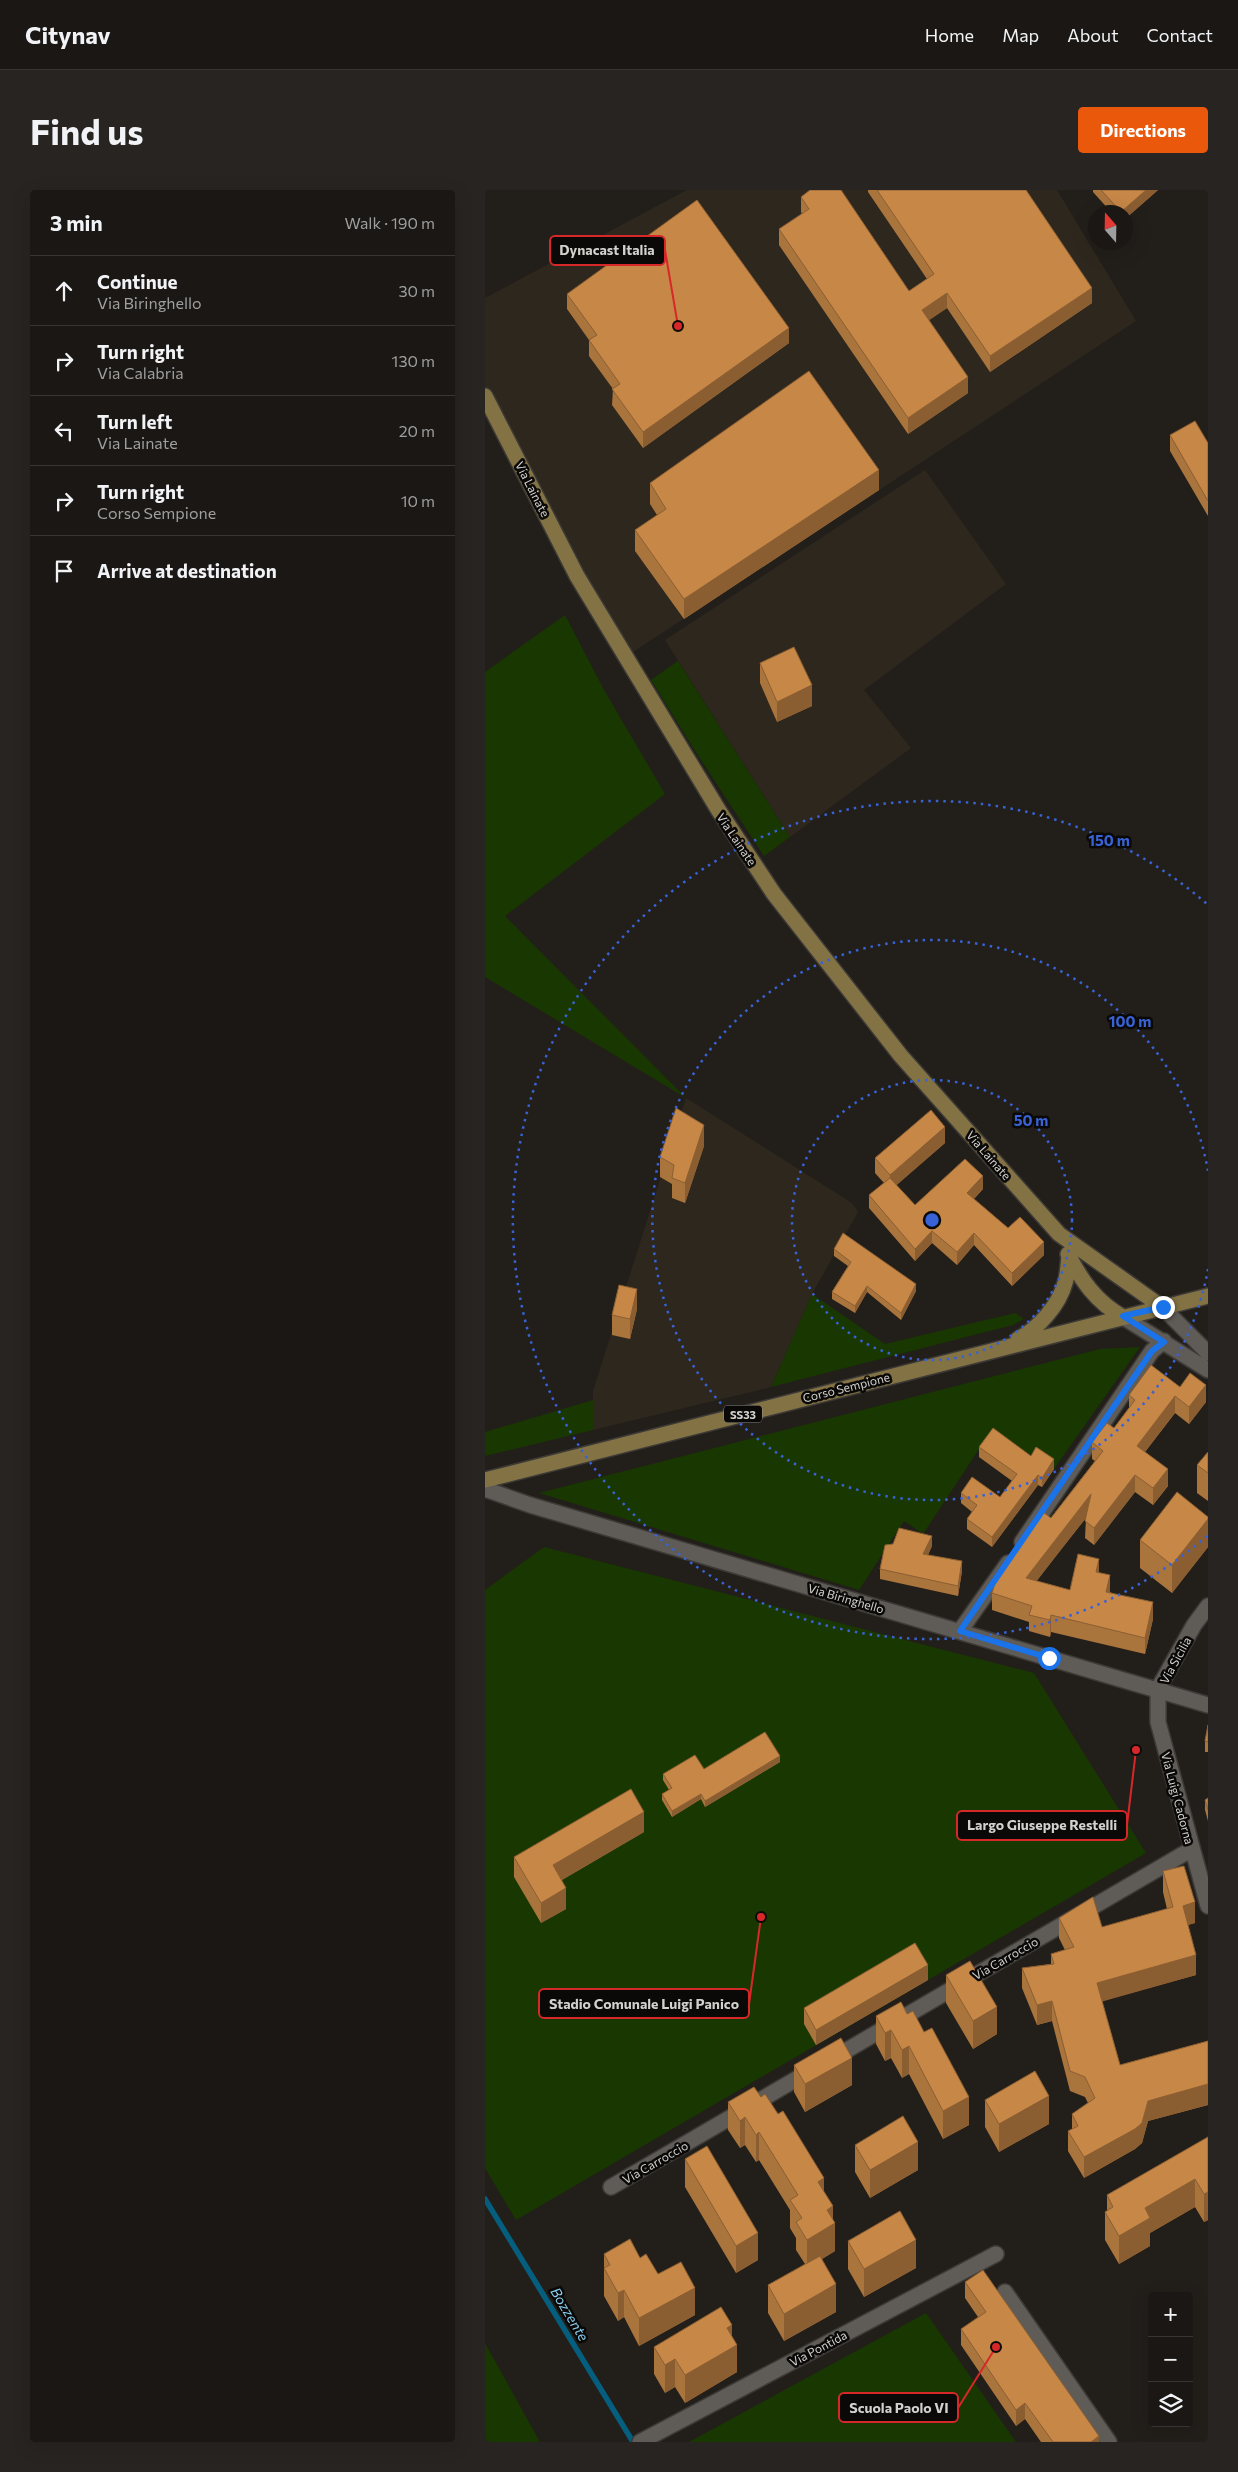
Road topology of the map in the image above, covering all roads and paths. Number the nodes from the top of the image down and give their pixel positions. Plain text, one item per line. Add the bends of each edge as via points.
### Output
1 (485, 396) edge
2 (1059, 1234) junction
3 (1069, 1255) junction
4 (1208, 1296) edge
5 (1163, 1307) junction
6 (1123, 1316) junction
7 (1164, 1342) junction
8 (1001, 1348) junction
9 (1208, 1353) edge
10 (1208, 1370) edge
11 (485, 1480) edge
12 (485, 1489) edge
13 (1208, 1606) edge
14 (960, 1631) junction
15 (1158, 1689) junction
16 (1208, 1705) edge
17 (1192, 1849) junction
18 (1208, 1906) edge
19 (611, 2187) dead end
20 (996, 2254) dead end
21 (1005, 2292) dead end
22 (640, 2442) edge
23 (1109, 2442) edge

1 - 2 main road, Via Lainate via 592,601 719,811 775,894 901,1056
2 - 3 main road, Via Lainate
2 - 5 main road, Via Lainate
3 - 6 main road, Via Lainate via 1081,1279 1094,1294 1109,1309
3 - 8 main road via 1065,1284 1050,1310 1029,1333
4 - 5 main road, Corso Sempione / SS33
5 - 6 main road, Corso Sempione / SS33
5 - 9 street, Via Lainate
6 - 7 street, Via Lainate
6 - 8 main road, Corso Sempione / SS33
7 - 10 street, Via Lainate
7 - 14 street via 1152,1351
8 - 11 main road, Corso Sempione / SS33
12 - 14 street, Via Biringhello via 530,1506
13 - 15 street, Via Sicilia
14 - 15 street, Via Biringhello
15 - 16 street, Via Biringhello
15 - 17 street, Via Luigi Cadorna via 1158,1722
17 - 18 street, Via Luigi Cadorna
17 - 19 street, Via Carroccio
20 - 22 street, Via Pontida
21 - 23 street

